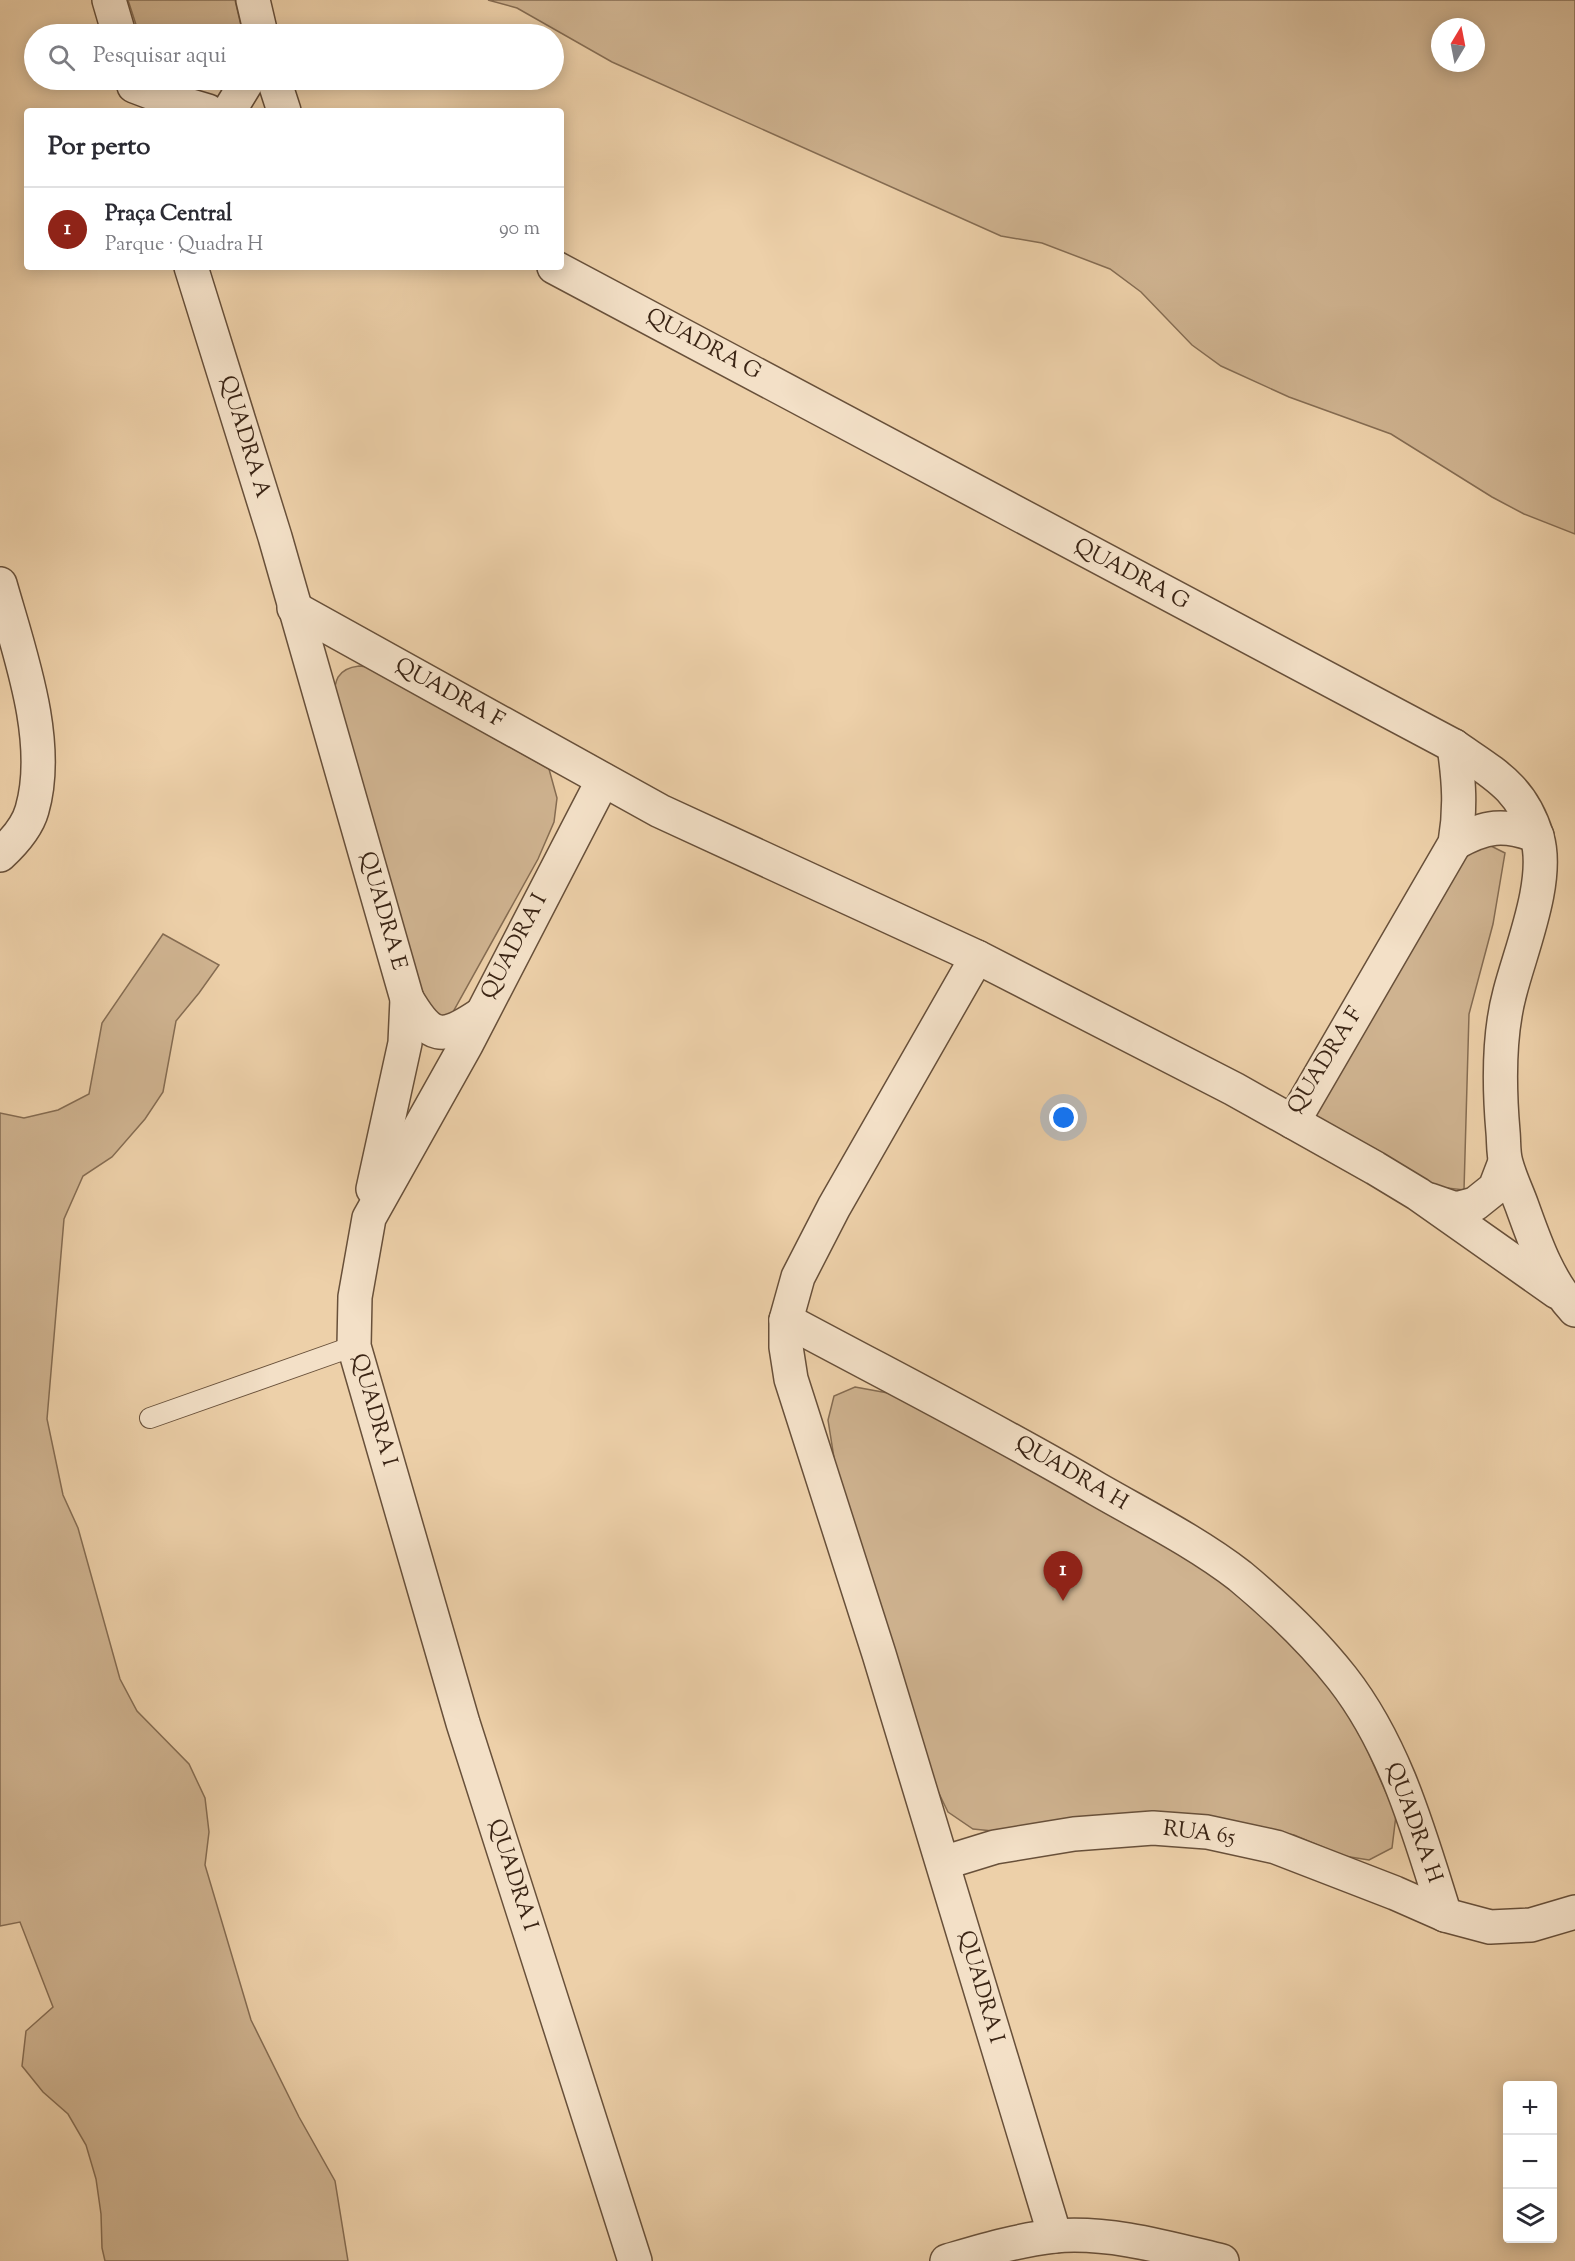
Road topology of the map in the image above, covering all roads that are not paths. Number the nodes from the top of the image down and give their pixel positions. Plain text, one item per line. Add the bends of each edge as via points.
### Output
1 (109, 0) edge
2 (253, 0) edge
3 (116, 24) edge
4 (259, 24) edge
5 (242, 90) edge
6 (277, 90) edge
7 (136, 92) edge
8 (198, 108) edge
9 (231, 108) edge
10 (283, 108) edge
11 (192, 270) edge
12 (560, 270) edge
13 (0, 584) edge
14 (294, 608) junction
15 (364, 647) junction
16 (323, 706) junction
17 (1454, 746) junction
18 (603, 780) junction
19 (1537, 836) junction
20 (1455, 843) junction
21 (0, 855) edge
22 (977, 957) junction
23 (407, 999) junction
24 (480, 1015) junction
25 (1293, 1122) junction
26 (1505, 1162) junction
27 (1418, 1194) junction
28 (369, 1218) junction
29 (1569, 1303) edge
30 (786, 1320) junction
31 (354, 1346) junction
32 (150, 1418) dead end
33 (943, 1863) junction
34 (1575, 1912) edge
35 (1445, 1915) junction
36 (1055, 2236) junction
37 (635, 2261) edge
38 (947, 2261) edge
39 (1222, 2261) edge

1 - 3 street
2 - 4 street
5 - 9 street
6 - 10 street
7 - 8 street
11 - 14 street, QUADRA A
12 - 17 street, QUADRA G
13 - 21 street via 27,679 39,771 31,812 15,841
14 - 15 street, QUADRA F
14 - 16 street, QUADRA E
15 - 16 street via 345,654 336,664
15 - 18 street, QUADRA F
16 - 23 street, QUADRA E
17 - 19 street, QUADRA G via 1509,784 1526,808
17 - 20 street, QUADRA F via 1460,795
18 - 22 street via 660,811
18 - 24 street, QUADRA I
19 - 20 street via 1517,828 1489,828
19 - 26 street, QUADRA G via 1540,882 1509,996 1503,1037 1500,1096
20 - 25 street, QUADRA F
22 - 25 street, QUADRA F
22 - 30 street via 813,1246 798,1277
23 - 24 street via 421,1022 444,1033 459,1029
23 - 28 street, QUADRA E via 405,1043
24 - 28 street, QUADRA I
25 - 27 street
26 - 27 street via 1494,1188 1475,1204 1456,1209
26 - 29 street via 1538,1250
27 - 29 street
28 - 31 street, QUADRA I via 355,1297
30 - 33 street, QUADRA I via 792,1379
30 - 35 street, QUADRA H via 1046,1459 1184,1539 1239,1576 1286,1617 1342,1678 1381,1738 1410,1803
31 - 32 lane
31 - 37 street, QUADRA I via 463,1723
33 - 35 street, RUA 65 via 995,1847 1074,1834 1154,1828 1207,1832 1276,1847
33 - 36 street, QUADRA I
34 - 35 street via 1531,1925 1490,1927
36 - 38 street
36 - 39 street via 1103,2237

